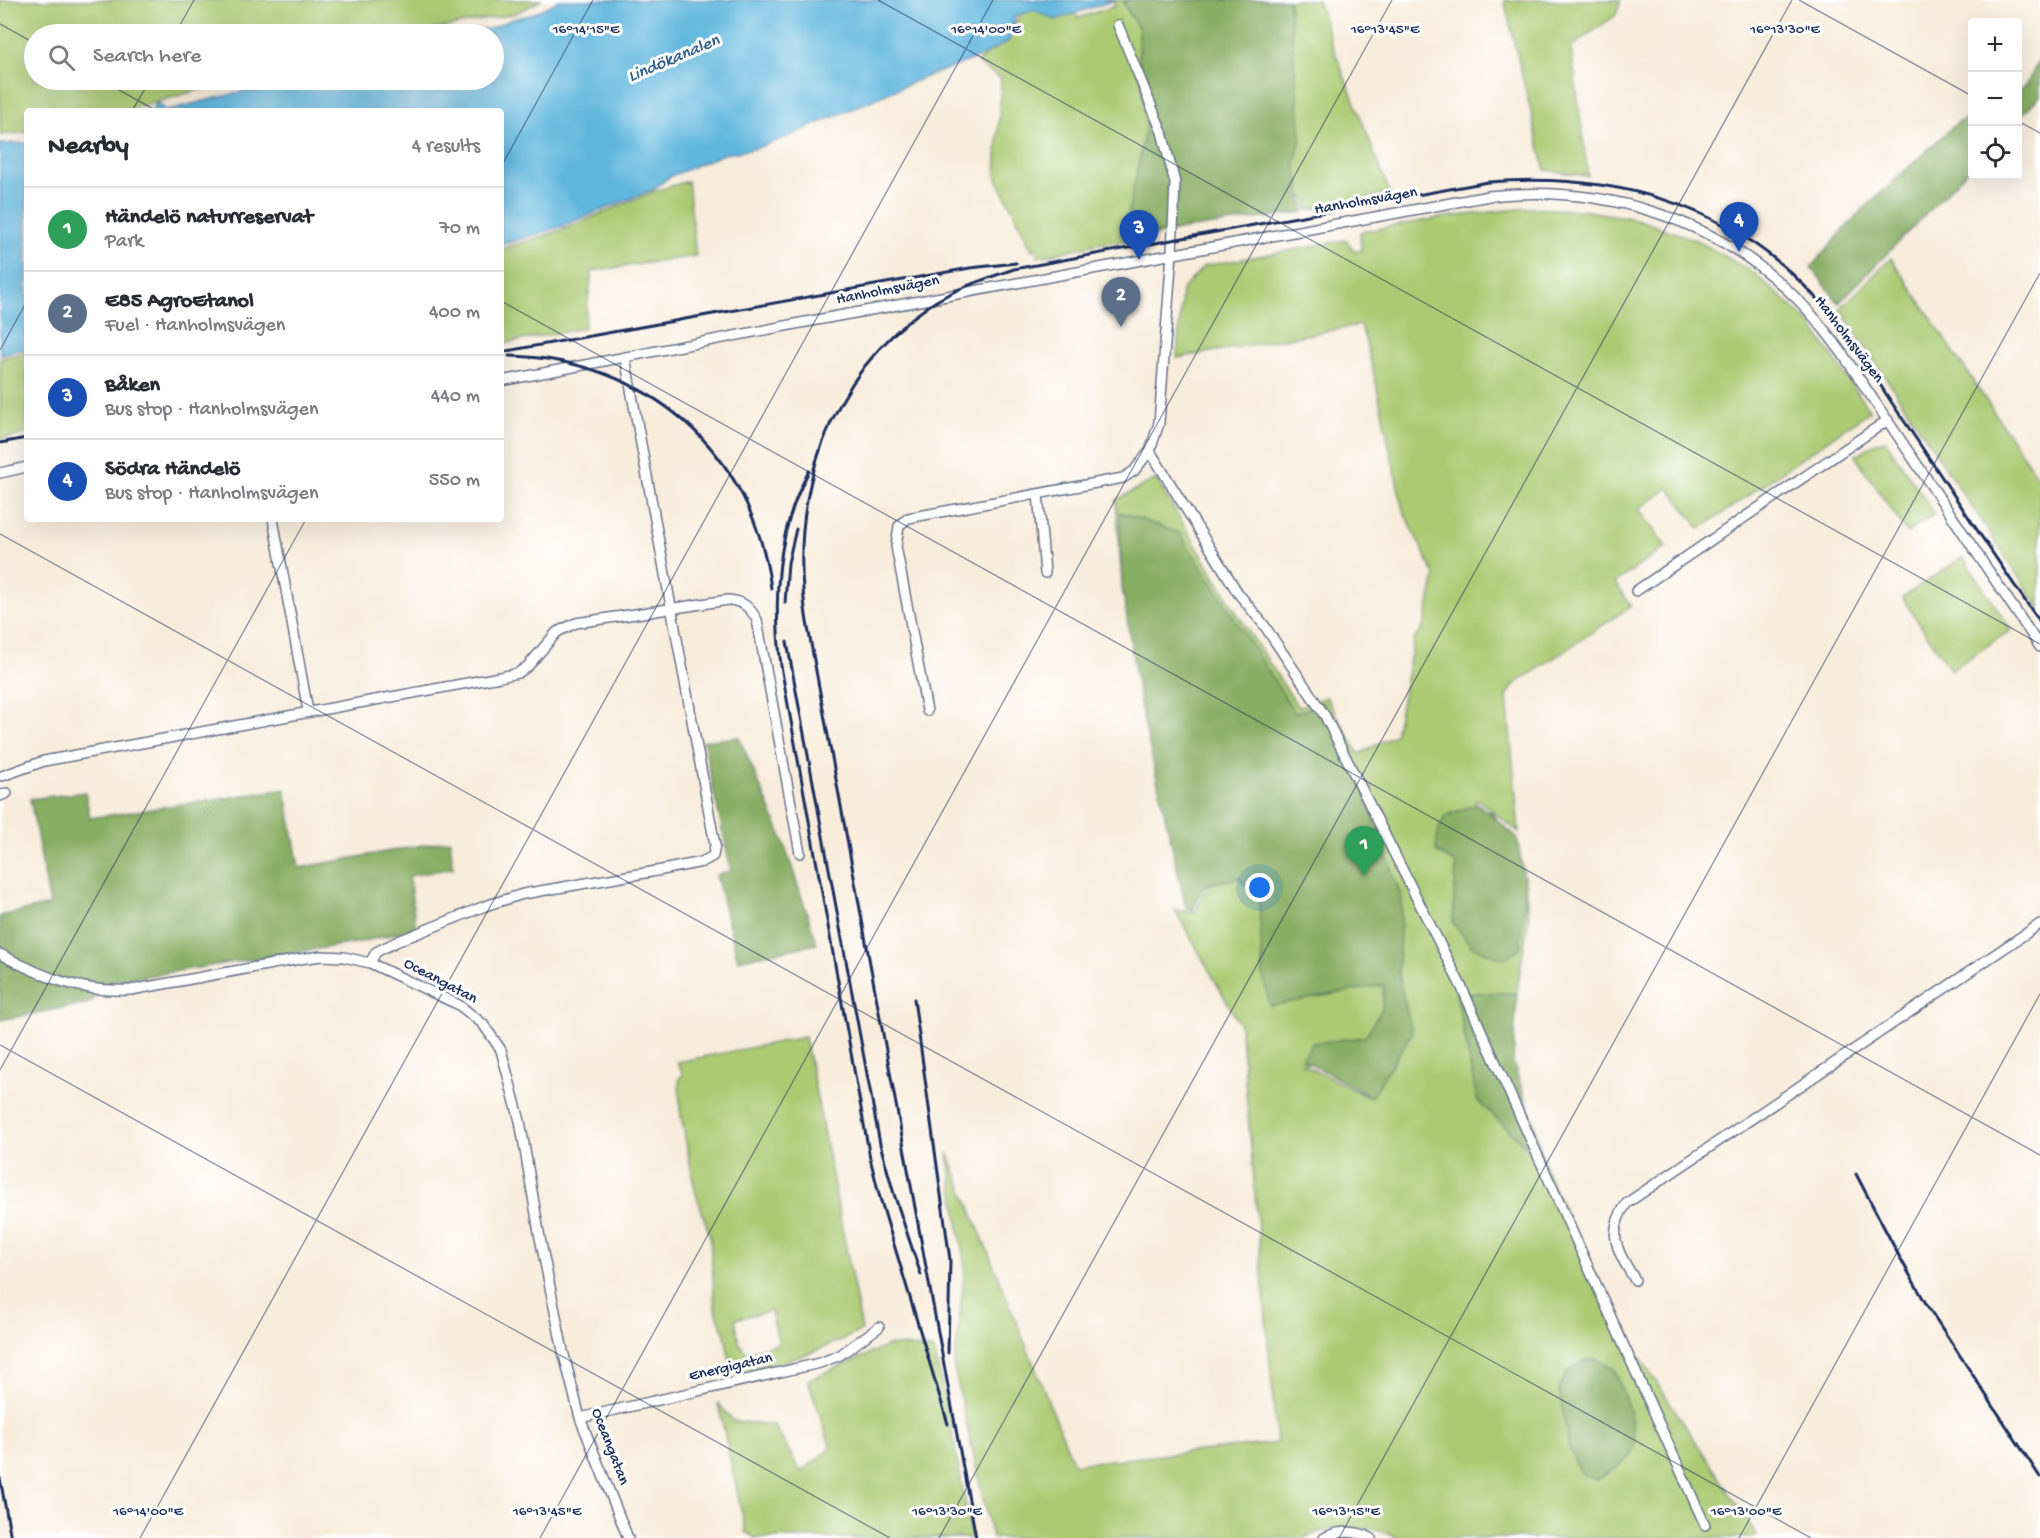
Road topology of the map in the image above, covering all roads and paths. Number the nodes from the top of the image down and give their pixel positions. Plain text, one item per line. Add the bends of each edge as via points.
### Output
1 (1118, 25) dead end
2 (1173, 254) junction
3 (625, 357) junction
4 (504, 380) edge
5 (1888, 420) junction
6 (1150, 451) junction
7 (24, 468) edge
8 (0, 473) edge
9 (1038, 494) junction
10 (274, 522) edge
11 (1045, 573) dead end
12 (1636, 591) dead end
13 (671, 608) junction
14 (2040, 647) edge
15 (308, 711) junction
16 (927, 711) dead end
17 (2, 776) dead end
18 (800, 853) dead end
19 (2040, 924) edge
20 (0, 954) edge
21 (369, 963) junction
22 (1635, 1280) dead end
23 (879, 1327) dead end
24 (580, 1419) junction
25 (1705, 1525) dead end
26 (628, 1538) edge
27 (1324, 1538) edge
28 (1371, 1538) edge

1 - 2 street via 1162,132 1175,183
2 - 3 street, Hanholmsvägen
2 - 5 street, Hanholmsvägen via 1489,196 1554,192 1622,201 1688,224 1739,252 1778,281 1817,320
2 - 6 street via 1159,423
3 - 4 street, Hanholmsvägen
3 - 13 street
5 - 12 street
5 - 14 street, Hanholmsvägen
6 - 9 street via 1123,478
6 - 25 street via 1238,593 1325,716 1462,988
7 - 8 street
9 - 11 street
9 - 16 street via 908,518 899,526 896,546
10 - 15 street
13 - 15 street via 576,623 557,632 518,672
13 - 18 street via 728,600 751,608 757,620
13 - 21 street via 715,845 713,856 672,868 523,894 396,942 376,952
15 - 17 street via 44,760
19 - 22 street via 1627,1203 1615,1226 1616,1241
20 - 21 street, Oceangatan via 60,982 117,991 321,956
21 - 24 street, Oceangatan via 459,1005 483,1024 501,1050 520,1121 562,1351
23 - 24 street, Energigatan via 840,1355 820,1363
24 - 26 street, Oceangatan
27 - 28 street via 1336,1532 1359,1532

